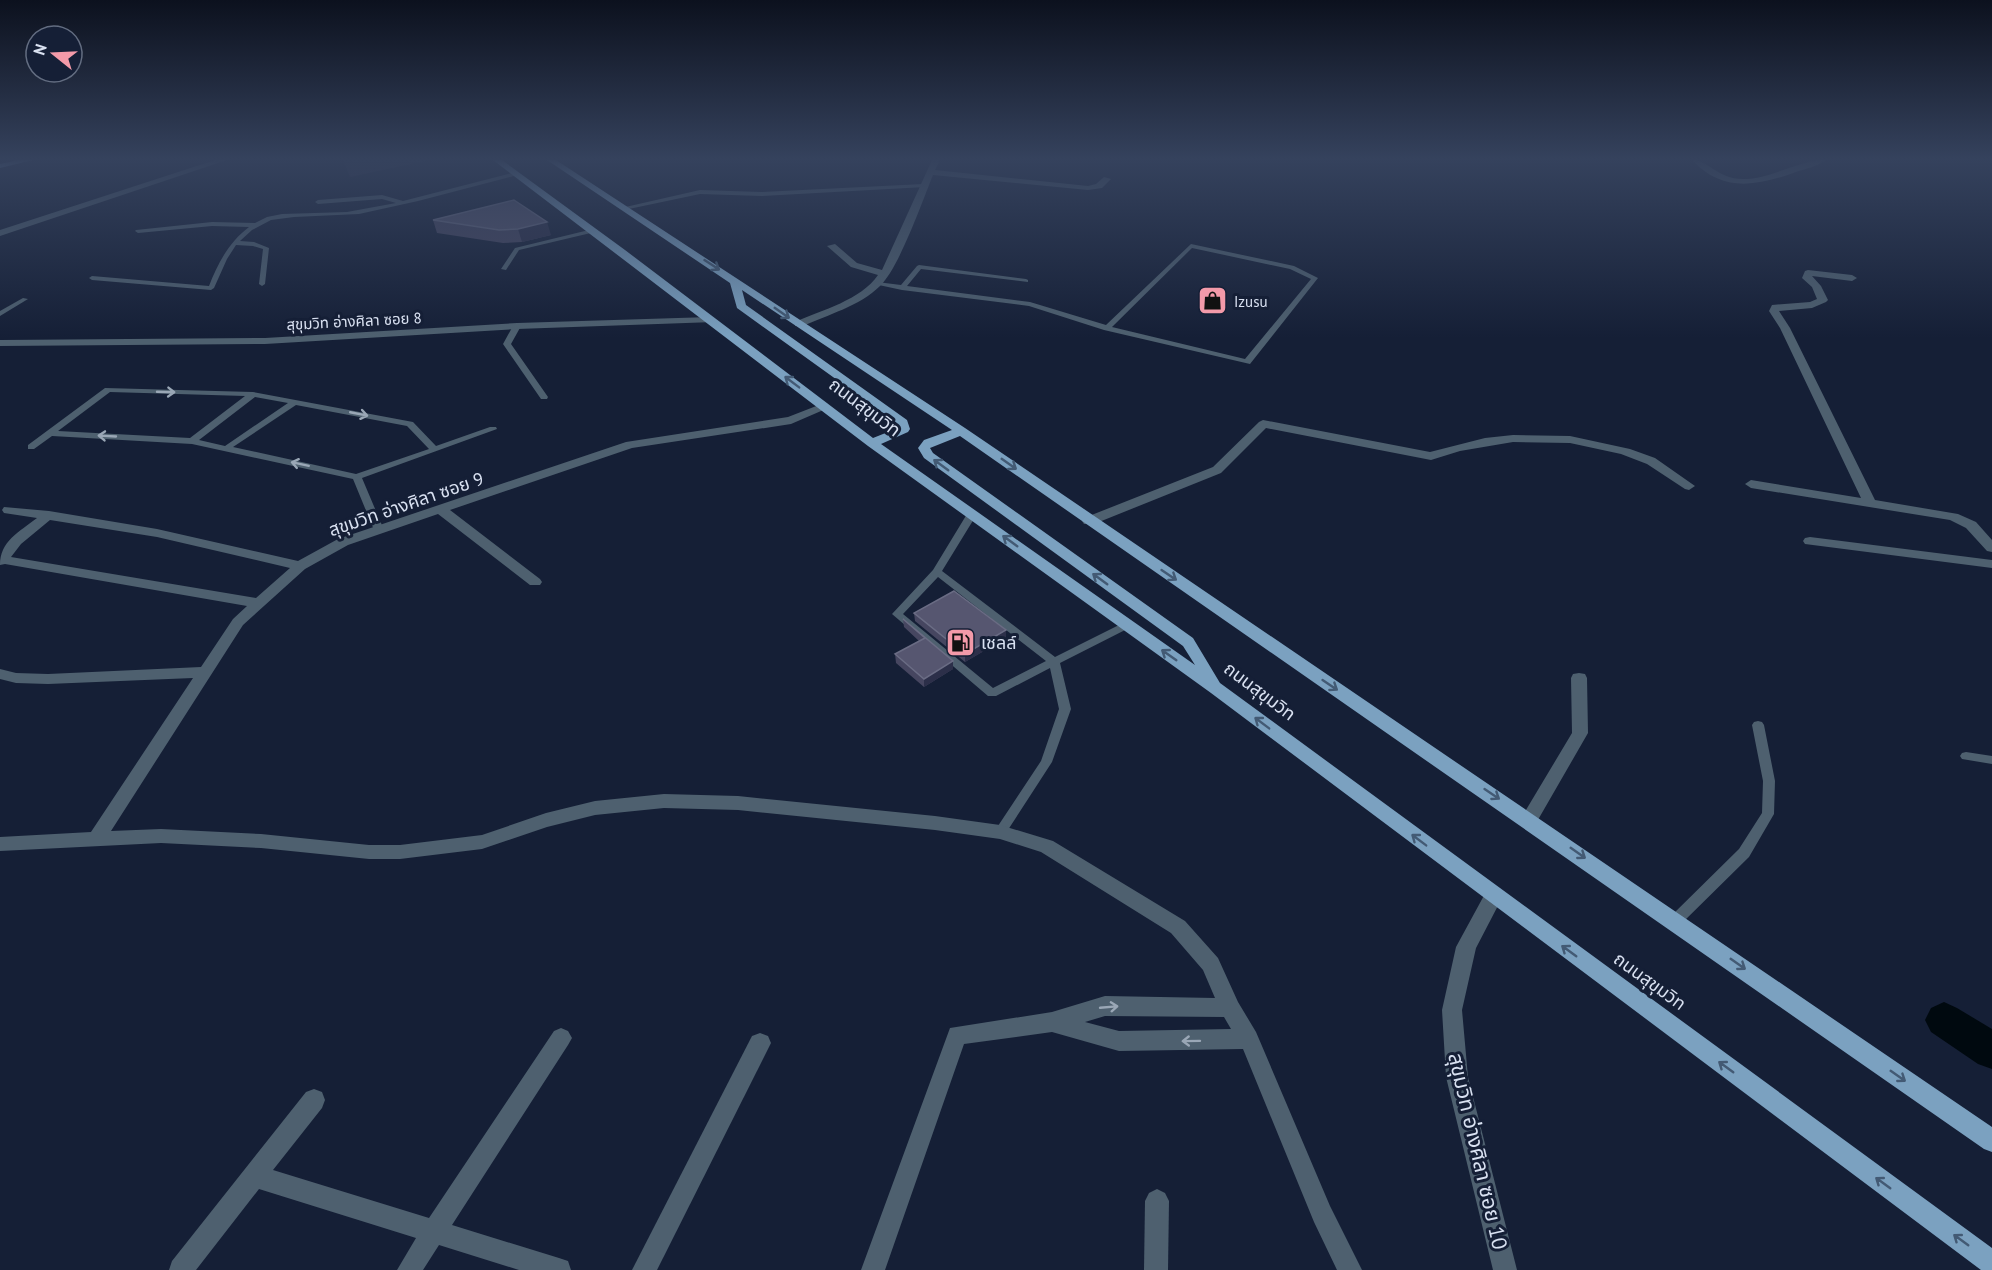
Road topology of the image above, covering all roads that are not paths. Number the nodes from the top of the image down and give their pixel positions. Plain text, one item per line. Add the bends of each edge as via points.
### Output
1 (42, 219) edge
2 (273, 219) edge
3 (576, 219) edge
4 (641, 219) edge
5 (908, 219) edge
6 (256, 225) junction
7 (138, 231) dead end
8 (592, 231) junction
9 (0, 233) edge
10 (235, 243) junction
11 (832, 246) dead end
12 (504, 269) dead end
13 (884, 274) junction
14 (92, 278) dead end
15 (1852, 278) dead end
16 (734, 279) junction
17 (1026, 281) dead end
18 (262, 284) dead end
19 (877, 284) junction
20 (902, 288) junction
21 (25, 299) dead end
22 (0, 314) edge
23 (710, 320) junction
24 (799, 324) junction
25 (517, 326) junction
26 (1107, 328) junction
27 (0, 343) edge
28 (253, 394) junction
29 (544, 397) dead end
30 (295, 402) junction
31 (824, 406) junction
32 (493, 429) dead end
33 (961, 431) junction
34 (50, 434) junction
35 (192, 441) junction
36 (872, 442) junction
37 (32, 447) dead end
38 (226, 448) junction
39 (434, 449) junction
40 (357, 477) junction
41 (1751, 484) dead end
42 (1689, 486) dead end
43 (1870, 503) junction
44 (9, 510) dead end
45 (441, 510) junction
46 (972, 514) junction
47 (50, 515) junction
48 (1089, 521) junction
49 (379, 530) junction
50 (1975, 530) junction
51 (1992, 532) edge
52 (1809, 540) dead end
53 (1992, 548) edge
54 (1, 560) edge
55 (1992, 564) edge
56 (300, 566) junction
57 (937, 572) junction
58 (536, 582) dead end
59 (257, 603) junction
60 (1127, 625) junction
61 (1054, 662) junction
62 (207, 672) junction
63 (0, 674) edge
64 (1579, 678) dead end
65 (1217, 689) junction
66 (1758, 725) dead end
67 (1966, 756) dead end
68 (1992, 760) edge
69 (1530, 820) junction
70 (1000, 832) junction
71 (96, 840) junction
72 (0, 844) edge
73 (1494, 896) junction
74 (1675, 921) junction
75 (1230, 1008) junction
76 (1052, 1022) junction
77 (561, 1038) dead end
78 (1249, 1039) junction
79 (760, 1043) dead end
80 (314, 1100) dead end
81 (1988, 1138) edge
82 (254, 1176) junction
83 (1157, 1201) dead end
84 (434, 1232) junction
85 (1992, 1263) edge
86 (181, 1270) edge
87 (409, 1270) edge
88 (559, 1270) edge
89 (644, 1270) edge
90 (873, 1270) edge
91 (1156, 1270) edge
92 (1350, 1270) edge
93 (1505, 1270) edge

1 - 9 street
2 - 6 lane
3 - 8 main road, ถนนสุขุมวิท
4 -> 16 main road, ถนนสุขุมวิท
5 - 13 street
6 - 7 lane via 212,224
6 - 10 lane
8 - 12 lane via 517,249
8 - 23 main road, ถนนสุขุมวิท
10 - 14 lane via 224,255 211,288
10 - 18 lane via 266,248
11 - 13 street via 854,265
13 - 19 street
15 - 43 street via 1808,273 1807,278 1823,300 1812,305 1776,307 1774,311
16 -> 24 main road, ถนนสุขุมวิท
16 - 36 main road via 741,306 903,422 904,429 897,435
17 - 20 lane via 919,267
19 - 20 lane
19 - 24 street via 861,296
20 - 26 lane via 1030,304
21 - 22 lane
23 - 25 street, สุขุมวิท อ่างศิลา ซอย 8
31 -> 23 main road, ถนนสุขุมวิท
24 - 33 main road, ถนนสุขุมวิท
25 - 27 street, สุขุมวิท อ่างศิลา ซอย 8 via 265,341
25 - 29 lane via 507,344
26 - 26 lane via 1247,362 1315,278 1292,267 1191,246
28 - 30 lane
34 -> 28 lane via 108,390
28 - 35 lane
30 - 38 lane
30 -> 39 lane via 410,424
31 - 36 main road, ถนนสุขุมวิท
31 - 45 street, สุขุมวิท อ่างศิลา ซอย 9 via 791,420 630,445
32 - 39 lane
33 -> 48 main road, ถนนสุขุมวิท
65 -> 33 main road via 1188,642 928,455 924,448 928,443
35 -> 34 lane
34 - 37 lane
35 - 38 lane
36 - 46 main road, ถนนสุขุมวิท
40 -> 38 lane
39 - 40 lane
40 - 49 lane
41 - 43 street
42 - 48 street via 1653,462 1585,441 1543,437 1431,456 1263,424 1217,470
43 - 50 street via 1953,516
44 - 47 street
45 - 49 street, สุขุมวิท อ่างศิลา ซอย 9
45 - 58 street
46 - 57 lane
60 -> 46 main road, ถนนสุขุมวิท
47 - 54 street via 16,541
47 - 56 street via 157,533
48 -> 69 main road, ถนนสุขุมวิท
49 - 56 street, สุขุมวิท อ่างศิลา ซอย 9 via 343,542
50 - 51 street
50 - 53 street
52 - 55 street
54 - 59 street
56 - 59 street, สุขุมวิท อ่างศิลา ซอย 9
57 - 61 lane
57 - 61 lane via 897,614 992,693
59 - 62 street, สุขุมวิท อ่างศิลา ซอย 9 via 238,622
60 - 61 lane
65 -> 60 main road, ถนนสุขุมวิท
61 - 70 lane via 1065,709 1046,762
62 - 63 street via 48,679
62 - 71 street, สุขุมวิท อ่างศิลา ซอย 9
64 - 69 street via 1580,734
73 -> 65 main road, ถนนสุขุมวิท
66 - 74 lane via 1768,781 1768,814 1744,853
67 - 68 lane
69 -> 74 main road, ถนนสุขุมวิท
70 - 71 street via 738,803 664,801 596,808 482,842 400,852 160,836
70 - 75 street via 1047,846 1178,927 1211,964
71 - 72 street
85 -> 73 main road, ถนนสุขุมวิท
73 - 93 street, สุขุมวิท อ่างศิลา ซอย 10 via 1466,947 1452,1010 1458,1077
74 -> 81 main road, ถนนสุขุมวิท
76 -> 75 street via 1105,1006
75 - 78 street
78 -> 76 street via 1119,1041
76 - 90 street via 957,1035
77 - 84 street
78 - 92 street
79 - 89 street
80 - 82 street
82 - 84 street
82 - 86 street
83 - 91 street
84 - 87 street
84 - 88 street

